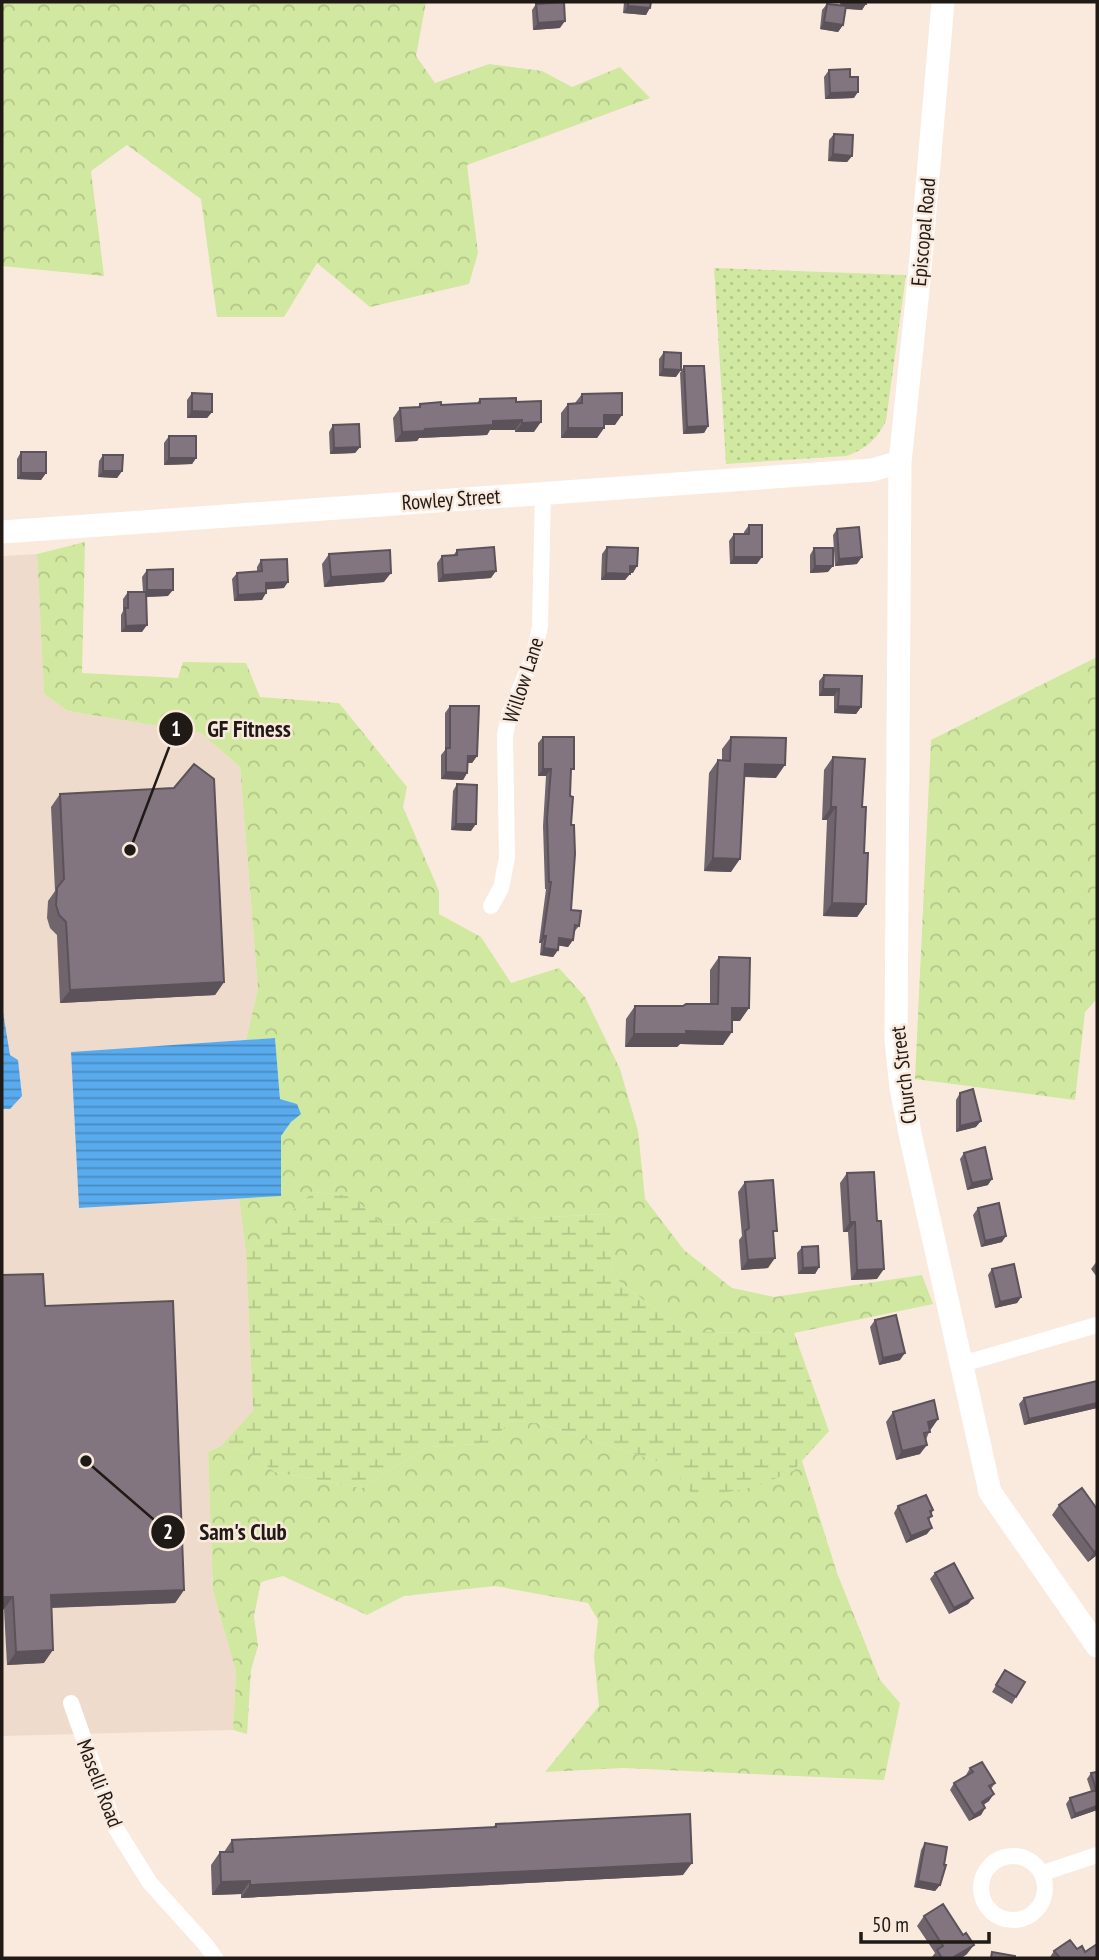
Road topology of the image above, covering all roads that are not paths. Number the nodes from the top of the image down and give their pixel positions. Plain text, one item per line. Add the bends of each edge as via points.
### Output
1 (943, 2) edge
2 (900, 462) junction
3 (543, 493) junction
4 (2, 532) edge
5 (491, 906) dead end
6 (1097, 1325) edge
7 (962, 1364) junction
8 (1097, 1646) edge
9 (71, 1703) dead end
10 (1097, 1855) edge
11 (1042, 1873) junction
12 (215, 1958) edge

1 - 2 street, Episcopal Road
2 - 3 street, Rowley Street via 872,470
2 - 7 street, Church Street via 896,1041 911,1138
3 - 4 street, Rowley Street
3 - 5 street, Willow Lane via 540,626 505,735 507,859 501,888
6 - 7 street
7 - 8 street, Church Street via 990,1492
9 - 12 street, Maselli Road via 115,1827 150,1883
10 - 11 street
11 - 11 street via 1036,1864 1016,1855 995,1861 982,1878 988,1909 1006,1919 1027,1917 1046,1894

